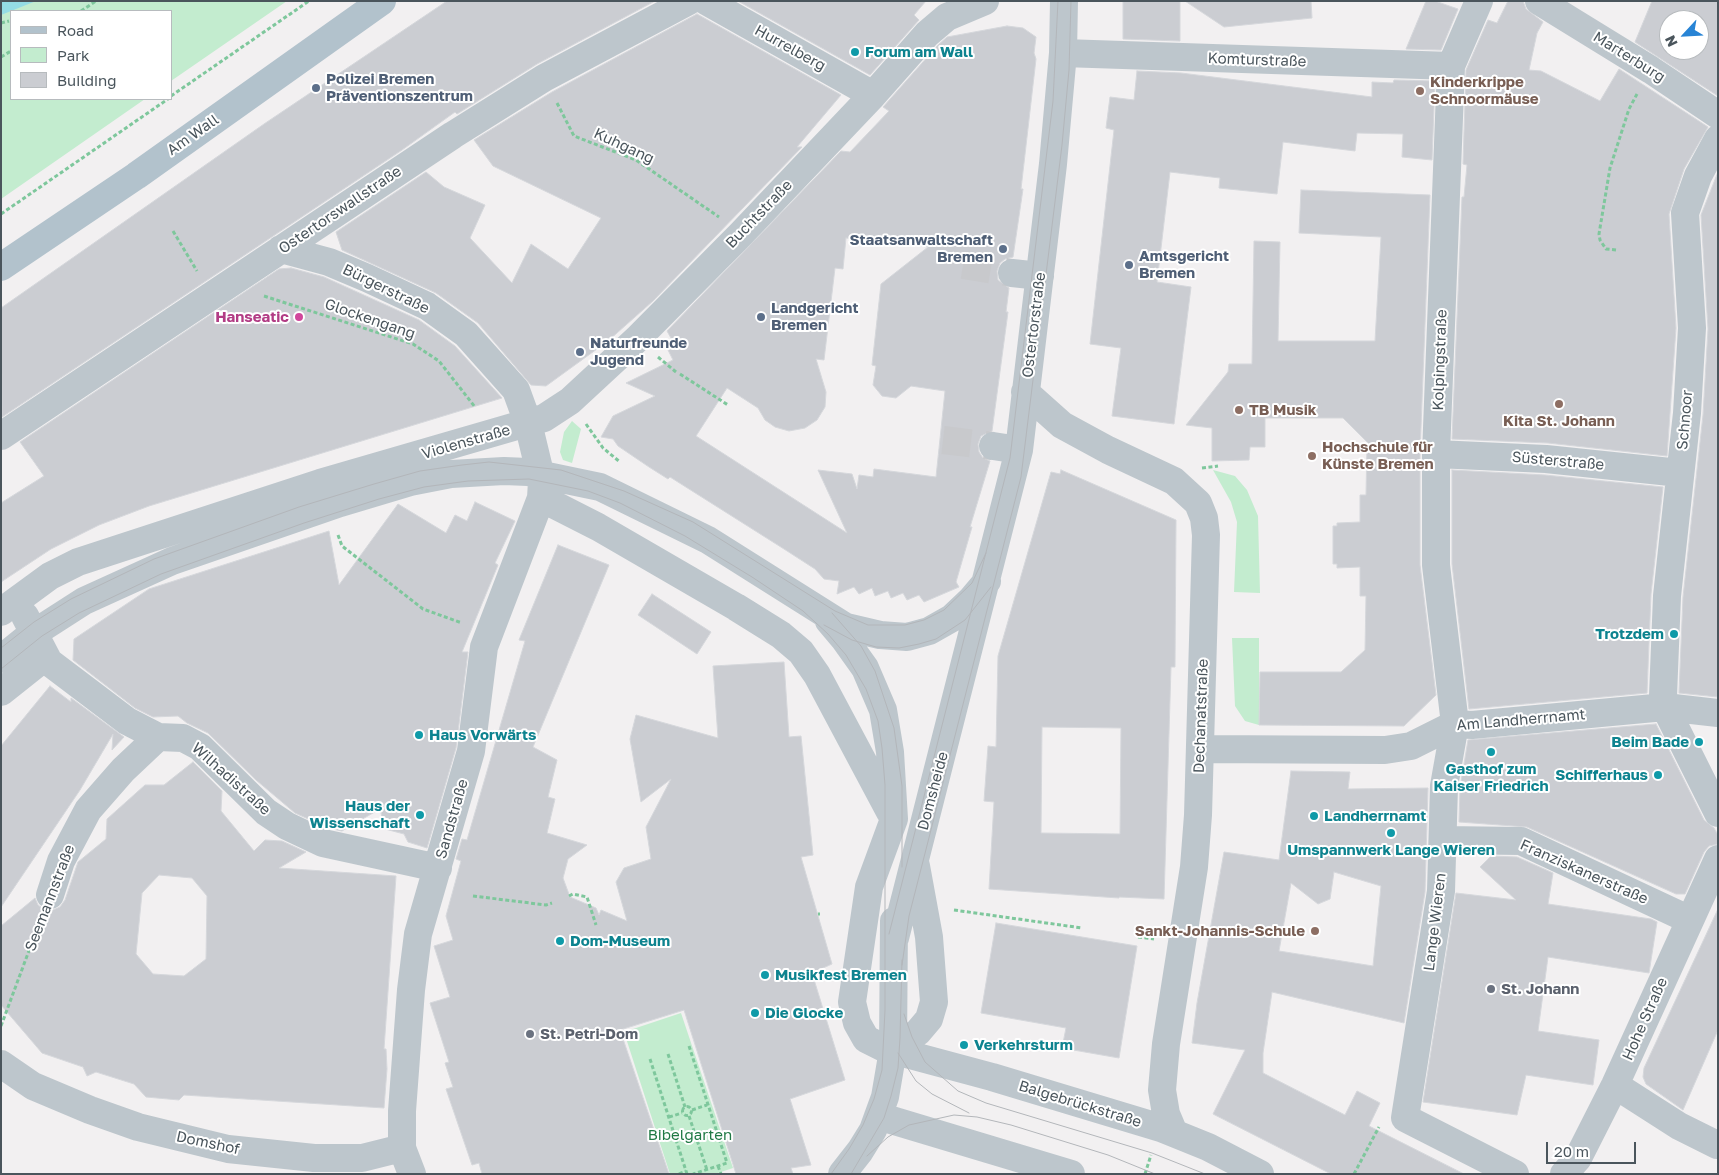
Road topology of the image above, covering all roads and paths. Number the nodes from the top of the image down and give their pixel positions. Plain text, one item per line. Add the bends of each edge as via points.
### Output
1 (96, 1) edge
2 (309, 1) edge
3 (382, 1) edge
4 (690, 1) edge
5 (706, 1) edge
6 (985, 1) edge
7 (1064, 1) edge
8 (1479, 1) edge
9 (1539, 1) edge
10 (82, 10) edge
11 (9, 21) dead end
12 (1, 23) edge
13 (1062, 53) junction
14 (1451, 66) junction
15 (1652, 70) junction
16 (544, 78) junction
17 (172, 95) edge
18 (873, 95) junction
19 (167, 100) edge
20 (1718, 115) edge
21 (1718, 139) edge
22 (1, 214) edge
23 (172, 231) dead end
24 (741, 234) junction
25 (281, 249) junction
26 (1616, 250) dead end
27 (1, 267) edge
28 (1012, 272) tunnel mouth
29 (200, 275) dead end
30 (1040, 276) junction
31 (232, 282) junction
32 (680, 374) dead end
33 (1025, 392) junction
34 (570, 401) junction
35 (728, 405) dead end
36 (528, 423) junction
37 (496, 433) junction
38 (1, 436) edge
39 (1436, 454) junction
40 (627, 466) dead end
41 (1218, 466) dead end
42 (1205, 467) dead end
43 (1680, 473) junction
44 (540, 486) junction
45 (330, 534) dead end
46 (987, 581) junction
47 (10, 605) edge
48 (819, 612) junction
49 (488, 633) junction
50 (971, 644) joint
51 (39, 645) junction
52 (1, 659) edge
53 (1, 692) edge
54 (1665, 707) junction
55 (1718, 713) edge
56 (1455, 724) junction
57 (158, 737) junction
58 (1201, 750) junction
59 (1718, 813) edge
60 (894, 819) junction
61 (1443, 840) junction
62 (915, 858) junction
63 (1718, 859) edge
64 (438, 868) junction
65 (50, 895) joint
66 (473, 896) dead end
67 (569, 896) dead end
68 (552, 903) dead end
69 (1016, 918) dead end
70 (1690, 920) junction
71 (596, 925) dead end
72 (1082, 928) dead end
73 (895, 938) junction
74 (855, 984) junction
75 (1, 1026) edge
76 (689, 1046) dead end
77 (893, 1050) junction
78 (668, 1054) dead end
79 (650, 1059) dead end
80 (1, 1064) edge
81 (1615, 1085) junction
82 (708, 1105) junction
83 (686, 1107) junction
84 (692, 1110) junction
85 (682, 1113) junction
86 (689, 1116) junction
87 (878, 1116) junction
88 (669, 1117) junction
89 (1174, 1133) junction
90 (1717, 1144) edge
91 (1368, 1145) dead end
92 (402, 1148) junction
93 (718, 1166) junction
94 (706, 1170) junction
95 (687, 1172) edge
96 (412, 1174) edge
97 (679, 1174) edge
98 (694, 1174) edge
99 (721, 1174) edge
100 (842, 1174) edge
101 (1072, 1174) edge
102 (1260, 1174) edge
103 (1354, 1174) edge
104 (1515, 1174) edge
105 (1564, 1174) edge

1 - 10 path
2 - 17 path
3 - 27 main road, Am Wall via 136,176
4 - 16 street, Ostertorswallstraße
5 - 18 street, Hurrelberg
6 - 18 street, Buchtstraße via 948,16 927,34
7 - 13 street, Ostertorstraße
8 - 14 street, Kolpingstraße
9 - 15 street, Marterburg
11 - 12 path
13 - 14 street, Komturstraße
13 - 30 street, Ostertorstraße
14 - 39 street, Kolpingstraße
15 - 20 street, Marterburg
15 - 26 path via 1629,109 1610,168 1599,234 1606,249
16 - 24 path, Kuhgang via 574,136 636,160 706,206
16 - 25 street, Ostertorswallstraße
18 - 24 street, Buchtstraße
19 - 22 path
21 - 43 street, Schnoor via 1698,176 1685,213 1692,328
23 - 29 path
24 - 34 street, Buchtstraße
25 - 31 street, Ostertorswallstraße
25 - 36 street, Bürgerstraße via 329,262 427,306 466,334 516,390
28 - 30 street
30 - 33 street, Ostertorstraße
31 - 37 path, Glockengang via 250,291 414,344 439,361
31 - 38 street, Ostertorswallstraße
32 - 35 path
33 - 46 street, Ostertorstraße via 1006,448
33 - 58 street, Dechanatstraße via 1062,425 1174,481 1198,504 1206,535
34 - 36 street, Buchtstraße via 544,418
34 - 40 path via 603,448
36 - 37 street, Violenstraße
36 - 44 street, Violenstraße
37 - 47 street, Violenstraße via 320,483 78,562 50,576
39 - 43 street, Süsterstraße via 1546,459
39 - 56 street, Kolpingstraße via 1436,565
41 - 42 path
43 - 54 street, Schnoor via 1667,596
44 - 48 street via 600,487 708,540
44 - 49 street, Sandstraße
44 - 51 street via 504,470 451,474 340,502 172,561 84,601
44 - 60 street, Domsheide via 598,527 774,630 801,652
45 - 49 path via 337,532 342,546 423,609
46 - 48 street via 952,618 928,631 907,637 855,630
46 - 50 street, Ostertorstraße
47 - 51 street, Wilhadistraße
48 - 60 street via 842,635 865,668 883,710 890,752
49 - 64 street, Sandstraße via 471,751
50 - 62 street, Domsheide
51 - 52 street
51 - 53 street
51 - 57 street, Wilhadistraße via 127,721
54 - 55 street, Am Landherrnamt
54 - 56 street, Am Landherrnamt
54 - 59 street
56 - 58 street, Am Landherrnamt via 1412,746 1385,750
56 - 61 street, Lange Wieren via 1444,786
57 - 64 street, Wilhadistraße via 183,738 200,747 266,812 323,843
57 - 65 street, Seemannstraße via 88,810 61,861
58 - 89 street, Dechanatstraße via 1194,867 1163,1068 1166,1114
60 - 62 street
60 - 73 street, Domsheide
60 - 74 street, Balgebrückstraße via 869,887
61 - 70 street, Franziskanerstraße via 1521,841
61 - 104 street, Lange Wieren via 1441,891 1405,1118
62 - 73 street, Domsheide
62 - 77 street via 929,937 934,1002 929,1019 918,1032
63 - 70 street, Hohe Straße
64 - 92 street, Sandstraße via 418,934 410,999
65 - 75 path, Seemannstraße
66 - 68 path via 546,905
67 - 71 path via 586,897
69 - 72 path
70 - 81 street, Hohe Straße
73 - 74 street via 876,954
73 - 77 street, Domsheide
74 - 77 street, Balgebrückstraße via 852,1002 857,1023 866,1039
76 - 82 path
77 - 87 street, Domsheide via 885,1097
77 - 89 street, Balgebrückstraße
78 - 83 path
79 - 88 path
80 - 92 street, Domshof via 33,1086 90,1110 228,1149 314,1158 362,1158
81 - 90 street via 1679,1126
81 - 105 street, Hohe Straße via 1578,1158
82 - 84 path
82 - 93 path via 727,1163
83 - 84 path
83 - 85 path
84 - 86 path
85 - 86 path
85 - 88 path
86 - 94 path
87 - 100 street, Domsheide via 860,1151
87 - 101 street
88 - 95 path
89 - 102 street, Balgebrückstraße
91 - 103 path
92 - 96 street
93 - 94 path
93 - 99 path
94 - 98 path
95 - 97 path

